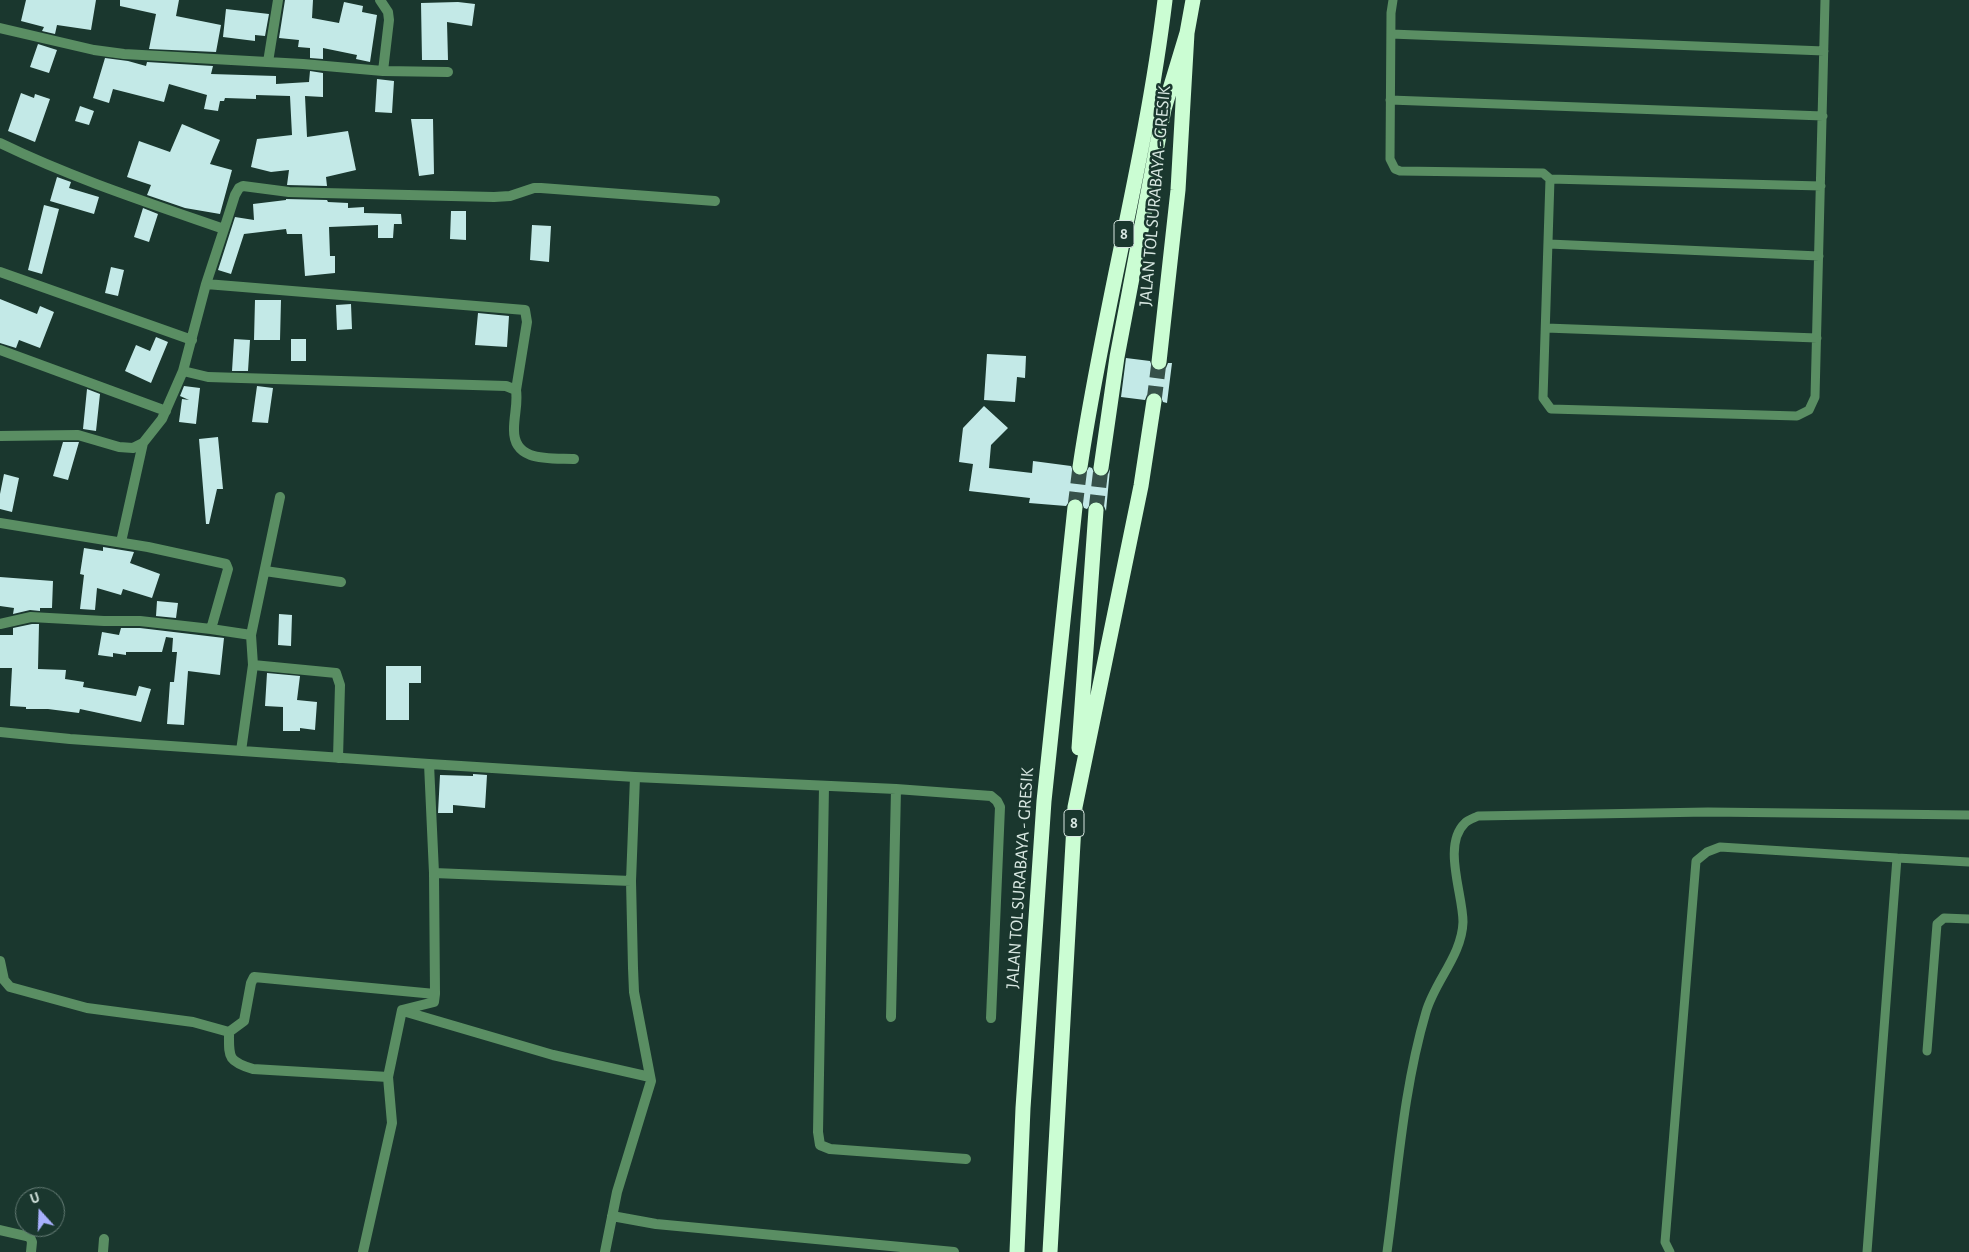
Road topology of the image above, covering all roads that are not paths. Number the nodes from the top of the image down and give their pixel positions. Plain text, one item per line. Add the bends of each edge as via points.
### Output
1 (278, 0) edge
2 (380, 0) edge
3 (1165, 0) edge
4 (1193, 0) edge
5 (1393, 0) edge
6 (1825, 0) edge
7 (0, 28) edge
8 (1187, 33) junction
9 (1391, 34) junction
10 (1824, 51) junction
11 (268, 62) junction
12 (384, 71) junction
13 (448, 72) dead end
14 (1390, 100) junction
15 (1823, 116) junction
16 (0, 143) edge
17 (1550, 179) junction
18 (1821, 186) junction
19 (714, 201) dead end
20 (224, 229) junction
21 (1549, 244) junction
22 (1819, 256) junction
23 (0, 272) edge
24 (206, 284) junction
25 (1546, 328) junction
26 (1817, 338) junction
27 (192, 340) junction
28 (0, 350) edge
29 (1159, 362) tunnel mouth
30 (183, 371) junction
31 (516, 390) junction
32 (1154, 401) tunnel mouth
33 (166, 411) junction
34 (0, 436) edge
35 (143, 443) junction
36 (574, 459) dead end
37 (1080, 467) tunnel mouth
38 (1101, 468) tunnel mouth
39 (280, 497) dead end
40 (1075, 507) tunnel mouth
41 (1096, 510) tunnel mouth
42 (0, 523) edge
43 (121, 542) junction
44 (265, 571) junction
45 (341, 582) dead end
46 (0, 624) edge
47 (210, 629) junction
48 (251, 635) junction
49 (253, 665) junction
50 (0, 732) edge
51 (241, 751) junction
52 (338, 758) junction
53 (429, 764) junction
54 (635, 777) junction
55 (824, 787) junction
56 (896, 789) junction
57 (1075, 808) junction
58 (1969, 815) edge
59 (1897, 858) junction
60 (1969, 862) edge
61 (434, 873) junction
62 (631, 881) junction
63 (1969, 918) edge
64 (0, 961) edge
65 (435, 994) junction
66 (402, 1010) junction
67 (891, 1016) dead end
68 (991, 1018) dead end
69 (229, 1032) junction
70 (1927, 1051) dead end
71 (388, 1077) junction
72 (650, 1077) junction
73 (966, 1159) dead end
74 (612, 1216) junction
75 (0, 1230) edge
76 (104, 1239) dead end
77 (31, 1252) edge
78 (103, 1252) edge
79 (363, 1252) edge
80 (606, 1252) edge
81 (954, 1252) edge
82 (1017, 1252) edge
83 (1050, 1252) edge
84 (1387, 1252) edge
85 (1670, 1252) edge
86 (1867, 1252) edge

1 - 11 street
2 - 12 street via 389,20
3 - 37 highway, JALAN TOL SURABAYA - GRESIK / 8 via 1139,157
4 - 8 highway, JALAN TOL SURABAYA - GRESIK / 8
5 - 9 lane
6 - 10 lane
7 - 11 street via 124,54
8 - 29 highway, JALAN TOL SURABAYA - GRESIK / 8 via 1178,190
8 - 38 highway, JALAN TOL SURABAYA - GRESIK / 8 via 1164,109 1117,356
9 - 10 lane
9 - 14 lane
10 - 15 lane
11 - 12 street
12 - 13 street
14 - 15 lane
14 - 17 lane via 1390,159 1395,169 1543,173
15 - 18 lane
16 - 20 street via 110,189
17 - 18 lane
17 - 21 lane
18 - 22 lane
19 - 20 street via 541,188 510,196 494,196 289,192 243,186 235,195
20 - 24 street
21 - 22 lane
21 - 25 lane
22 - 26 lane
23 - 27 street
24 - 27 street
24 - 31 street via 525,310 527,322
25 - 26 lane
25 - 26 lane via 1543,398 1551,409 1803,415 1815,397
27 - 30 street
28 - 33 street
30 - 31 street via 208,377 506,386
30 - 33 street
31 - 36 street via 514,440 518,446 532,456
32 - 57 highway, 8 via 1141,486
33 - 35 street
34 - 35 street via 78,435 133,448
35 - 43 street
39 - 44 street
40 - 82 highway, JALAN TOL SURABAYA - GRESIK / 8 via 1044,801 1023,1108
41 - 57 highway, 8
42 - 43 street
43 - 47 street via 226,564 228,569
44 - 45 street
44 - 48 street
46 - 47 street via 31,617 140,621
47 - 48 street
48 - 49 street
49 - 51 street
49 - 52 street via 336,674 340,685
50 - 51 street
51 - 52 street
52 - 53 street
53 - 54 street
53 - 61 street
54 - 55 street
54 - 62 street
55 - 56 street
55 - 73 street via 820,1145 830,1149
56 - 67 street
56 - 68 street via 991,796 1000,807
57 - 83 highway, 8
58 - 84 lane via 1708,812 1478,816 1466,822 1454,846 1462,932 1426,1011 1409,1082
59 - 60 lane
59 - 85 lane via 1720,848 1707,852 1696,861 1665,1242
59 - 86 lane
61 - 62 street
61 - 65 street
62 - 72 street via 634,992
63 - 70 lane via 1944,918 1937,924
64 - 69 street via 4,980 10,987 87,1008 194,1022
65 - 66 street via 434,1002
65 - 69 street via 254,977 244,1021
66 - 71 street
66 - 72 street via 553,1055
69 - 71 street via 232,1059 253,1069
71 - 79 street via 392,1123
72 - 74 street
74 - 80 street
74 - 81 street via 666,1225
75 - 77 street via 30,1237
76 - 78 street

